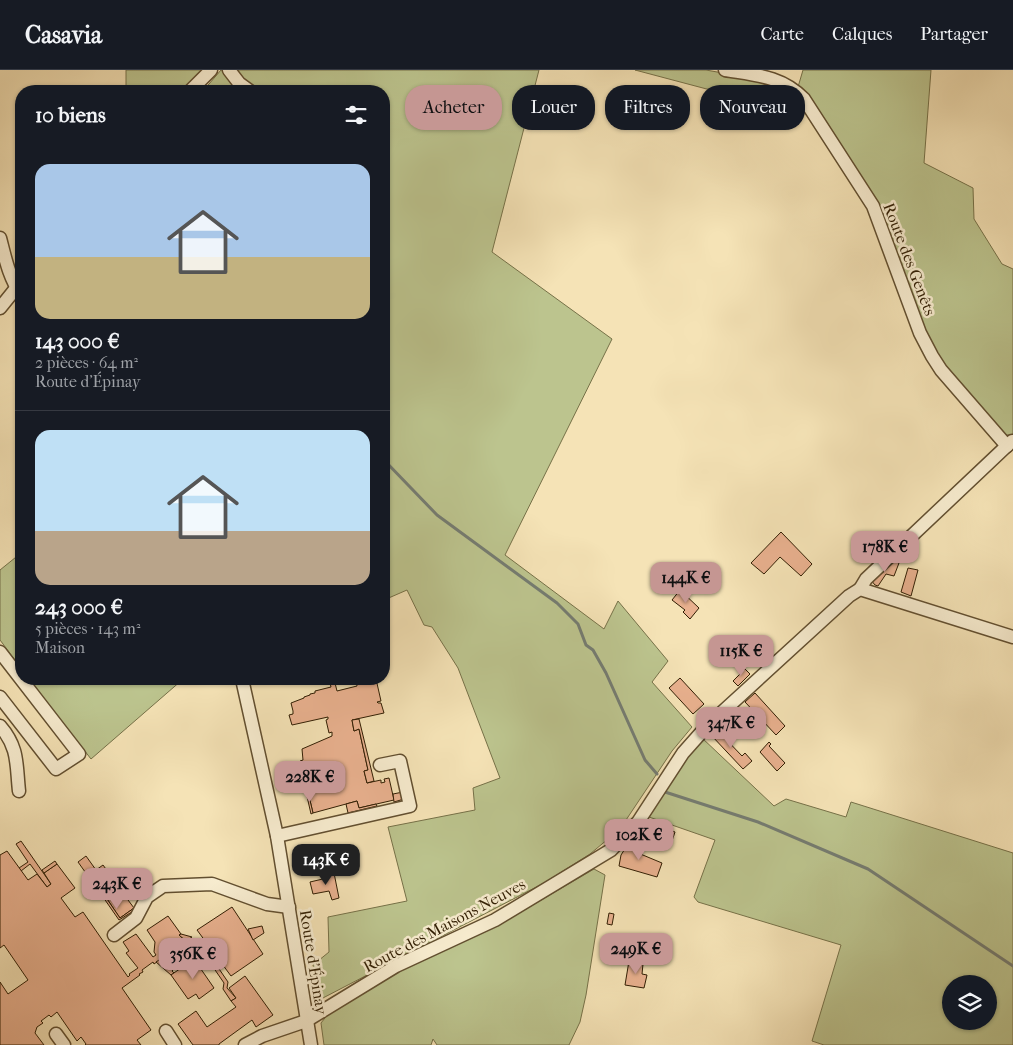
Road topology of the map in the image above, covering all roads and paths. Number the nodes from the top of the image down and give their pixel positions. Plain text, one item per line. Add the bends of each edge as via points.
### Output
1 (211, 70) edge
2 (229, 70) edge
3 (725, 70) edge
4 (196, 85) edge
5 (242, 85) edge
6 (0, 238) edge
7 (15, 279) edge
8 (15, 293) edge
9 (0, 308) edge
10 (1010, 443) edge
11 (860, 589) junction
12 (1013, 638) edge
13 (0, 652) edge
14 (15, 671) edge
15 (26, 685) edge
16 (243, 685) edge
17 (1, 702) edge
18 (0, 726) edge
19 (380, 765) dead end
20 (19, 791) dead end
21 (277, 836) junction
22 (289, 907) junction
23 (114, 935) dead end
24 (306, 1021) junction
25 (166, 1031) dead end
26 (56, 1034) dead end
27 (64, 1045) edge
28 (175, 1045) edge
29 (245, 1045) edge
30 (311, 1045) edge

1 - 4 street
2 - 5 street
3 - 10 street, Route des Genêts via 786,84 804,99 873,206 920,333 932,356
6 - 7 street via 5,261
8 - 9 street
10 - 11 street, Route des Maisons Neuves via 866,579
11 - 12 street
11 - 24 street, Route des Maisons Neuves via 707,726 683,752 638,822 611,850 495,920 396,966
13 - 14 street
15 - 17 street via 79,754 56,769
16 - 21 street, Route d'Épinay
18 - 20 street via 16,751
19 - 21 street via 400,761 410,806
21 - 22 street, Route d'Épinay
22 - 23 street via 267,904 212,884 163,886 147,897 136,918
22 - 24 street, Route d'Épinay
24 - 29 street, Route des Maisons Neuves
24 - 30 street, Route d'Épinay
25 - 28 street
26 - 27 street

